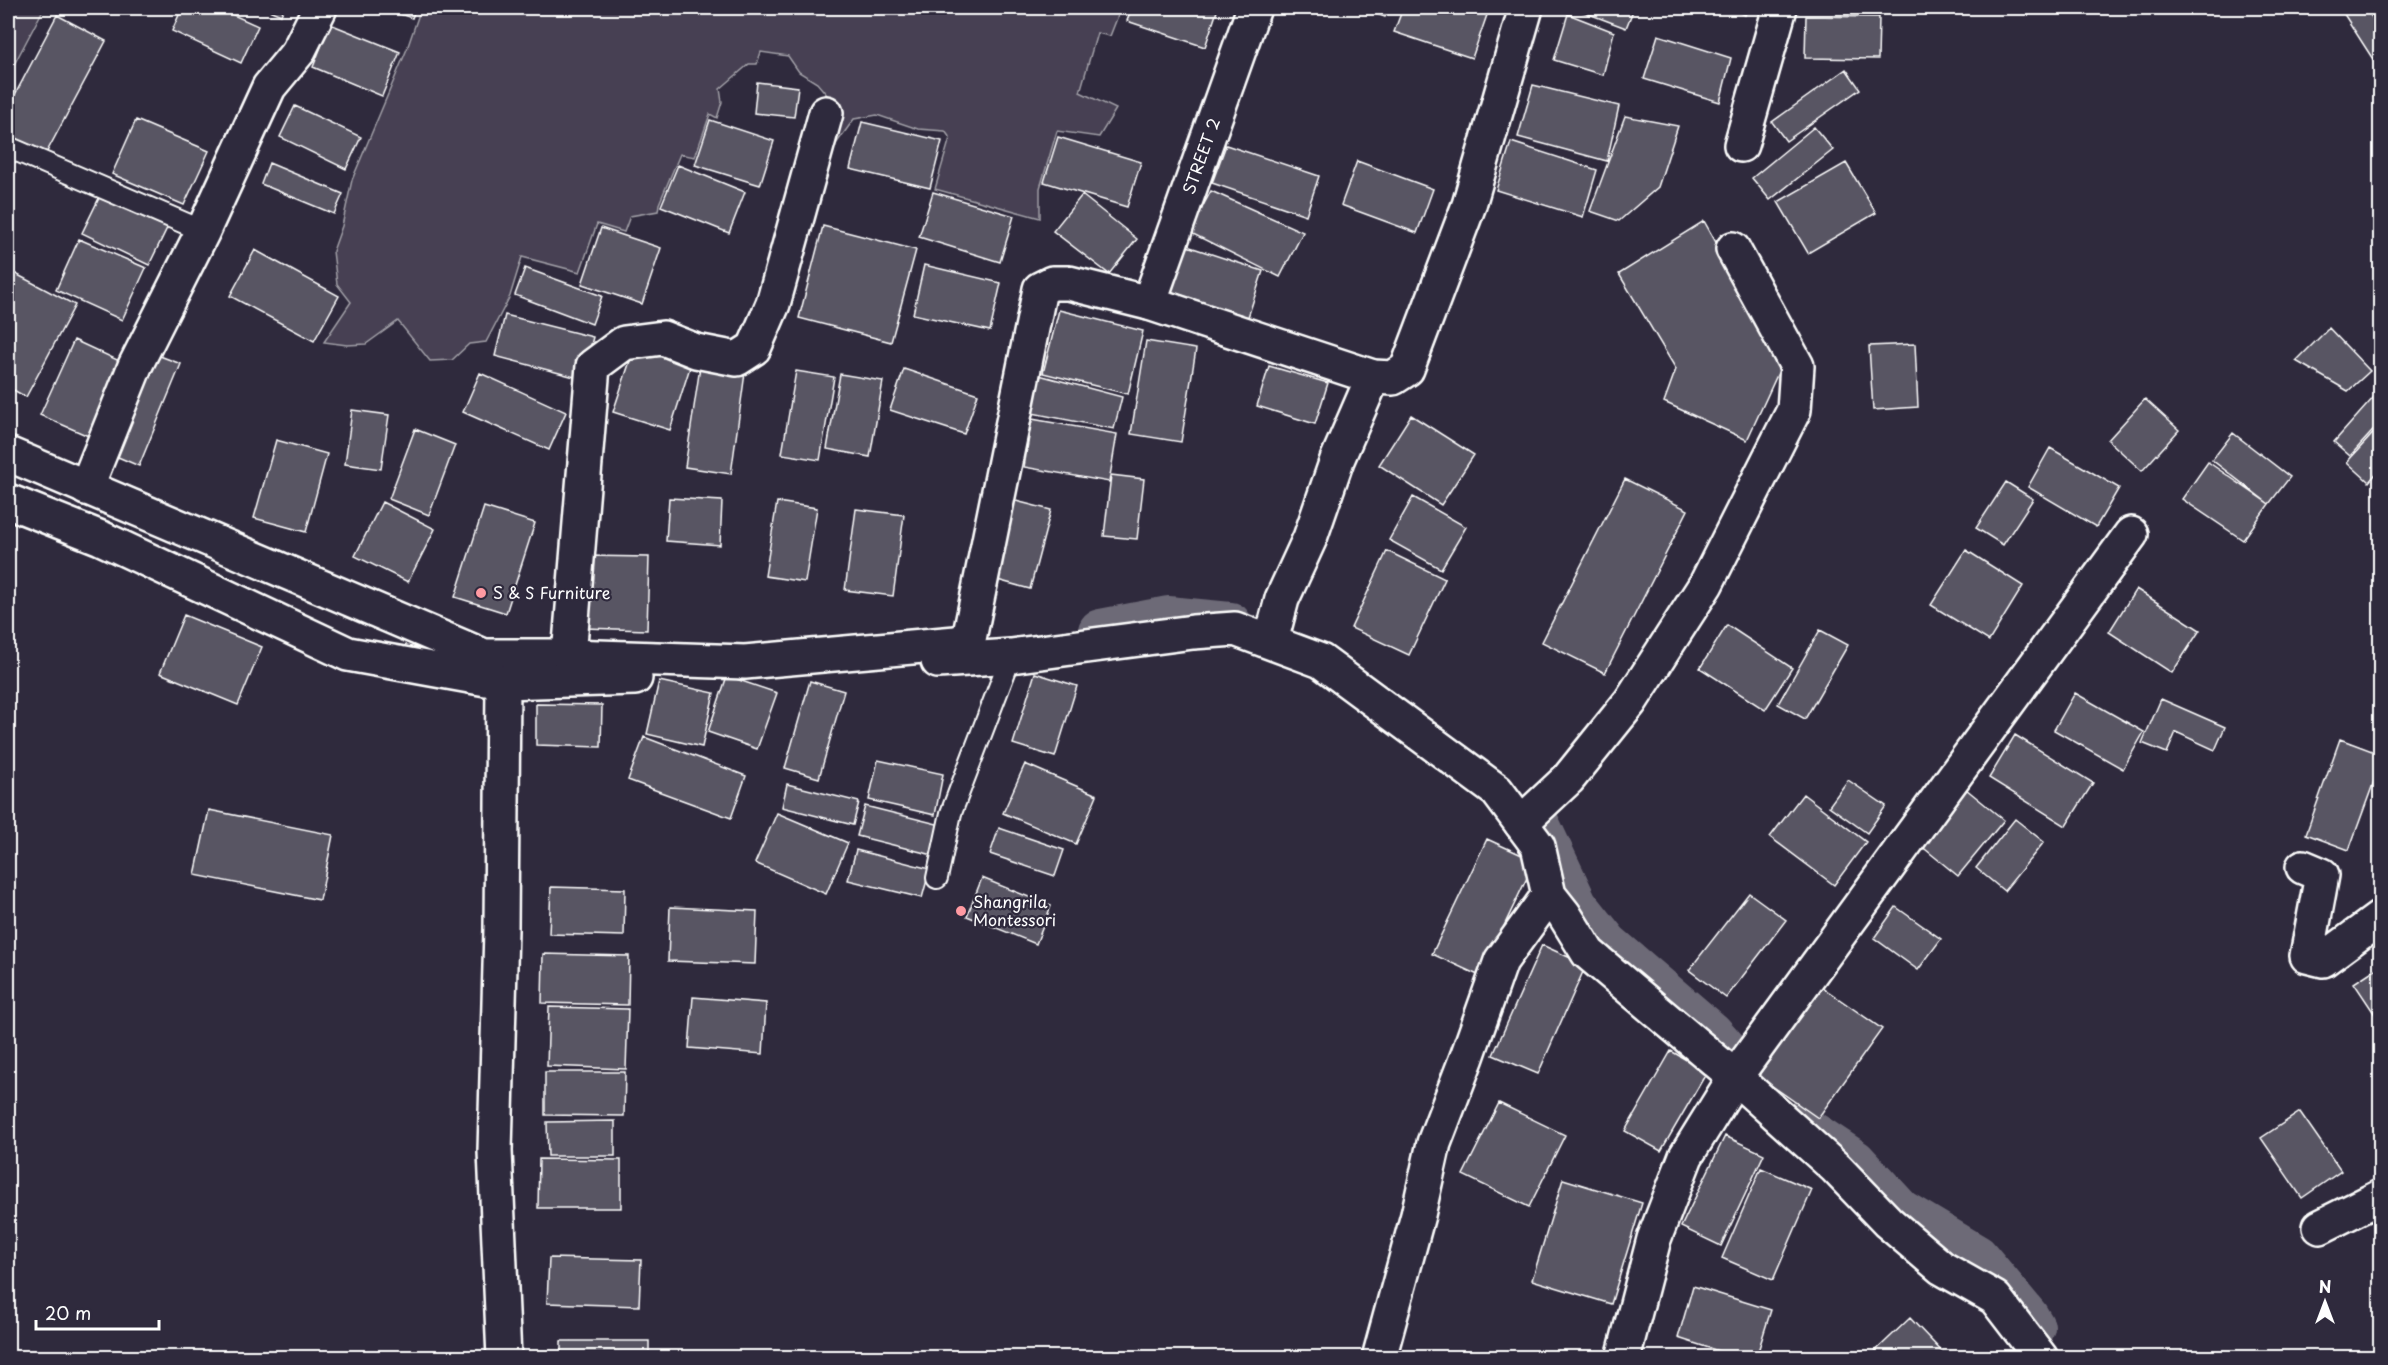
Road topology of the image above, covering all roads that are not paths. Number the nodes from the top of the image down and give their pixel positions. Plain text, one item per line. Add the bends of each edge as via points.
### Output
1 (320, 8) edge
2 (1254, 8) edge
3 (1526, 8) edge
4 (1780, 8) edge
5 (826, 113) dead end
6 (1741, 145) dead end
7 (8, 147) edge
8 (203, 231) junction
9 (1733, 249) dead end
10 (1149, 303) junction
11 (1372, 377) junction
12 (8, 454) edge
13 (86, 488) junction
14 (8, 501) edge
15 (2131, 534) dead end
16 (1270, 641) junction
17 (569, 656) junction
18 (1011, 656) junction
19 (503, 682) junction
20 (1521, 823) junction
21 (2303, 867) dead end
22 (937, 878) dead end
23 (1549, 895) junction
24 (2380, 918) edge
25 (1735, 1077) junction
26 (2380, 1197) edge
27 (2320, 1227) dead end
28 (504, 1358) edge
29 (1379, 1358) edge
30 (1623, 1358) edge
31 (2041, 1358) edge

1 - 8 street via 298,52 269,87
2 - 10 street, STREET 2
3 - 11 street via 1468,205 1407,369 1393,378
4 - 6 street
5 - 17 street via 773,304 754,348 737,359 696,351 663,338 624,343 593,366
7 - 8 lane
8 - 13 street via 135,366
9 - 20 street via 1797,366 1794,410 1706,584 1630,702 1568,779
10 - 11 street
10 - 17 street via 1070,283 1052,283 1040,289 969,639 745,663
11 - 16 street via 1310,538 1282,599
12 - 13 street
13 - 17 street via 484,656
14 - 19 street via 101,538 348,654
15 - 25 street
16 - 18 street via 1235,629
16 - 20 street via 1321,661 1416,729 1497,791
18 - 19 street via 780,671
18 - 22 lane via 951,813
19 - 28 street via 495,1151
20 - 23 street via 1538,846
21 - 24 street via 2322,875 2307,956 2323,960
23 - 25 street via 1588,953
23 - 29 street via 1501,961 1434,1143
25 - 30 street via 1686,1156 1654,1239
25 - 31 street via 1942,1268 1995,1298
26 - 27 street

